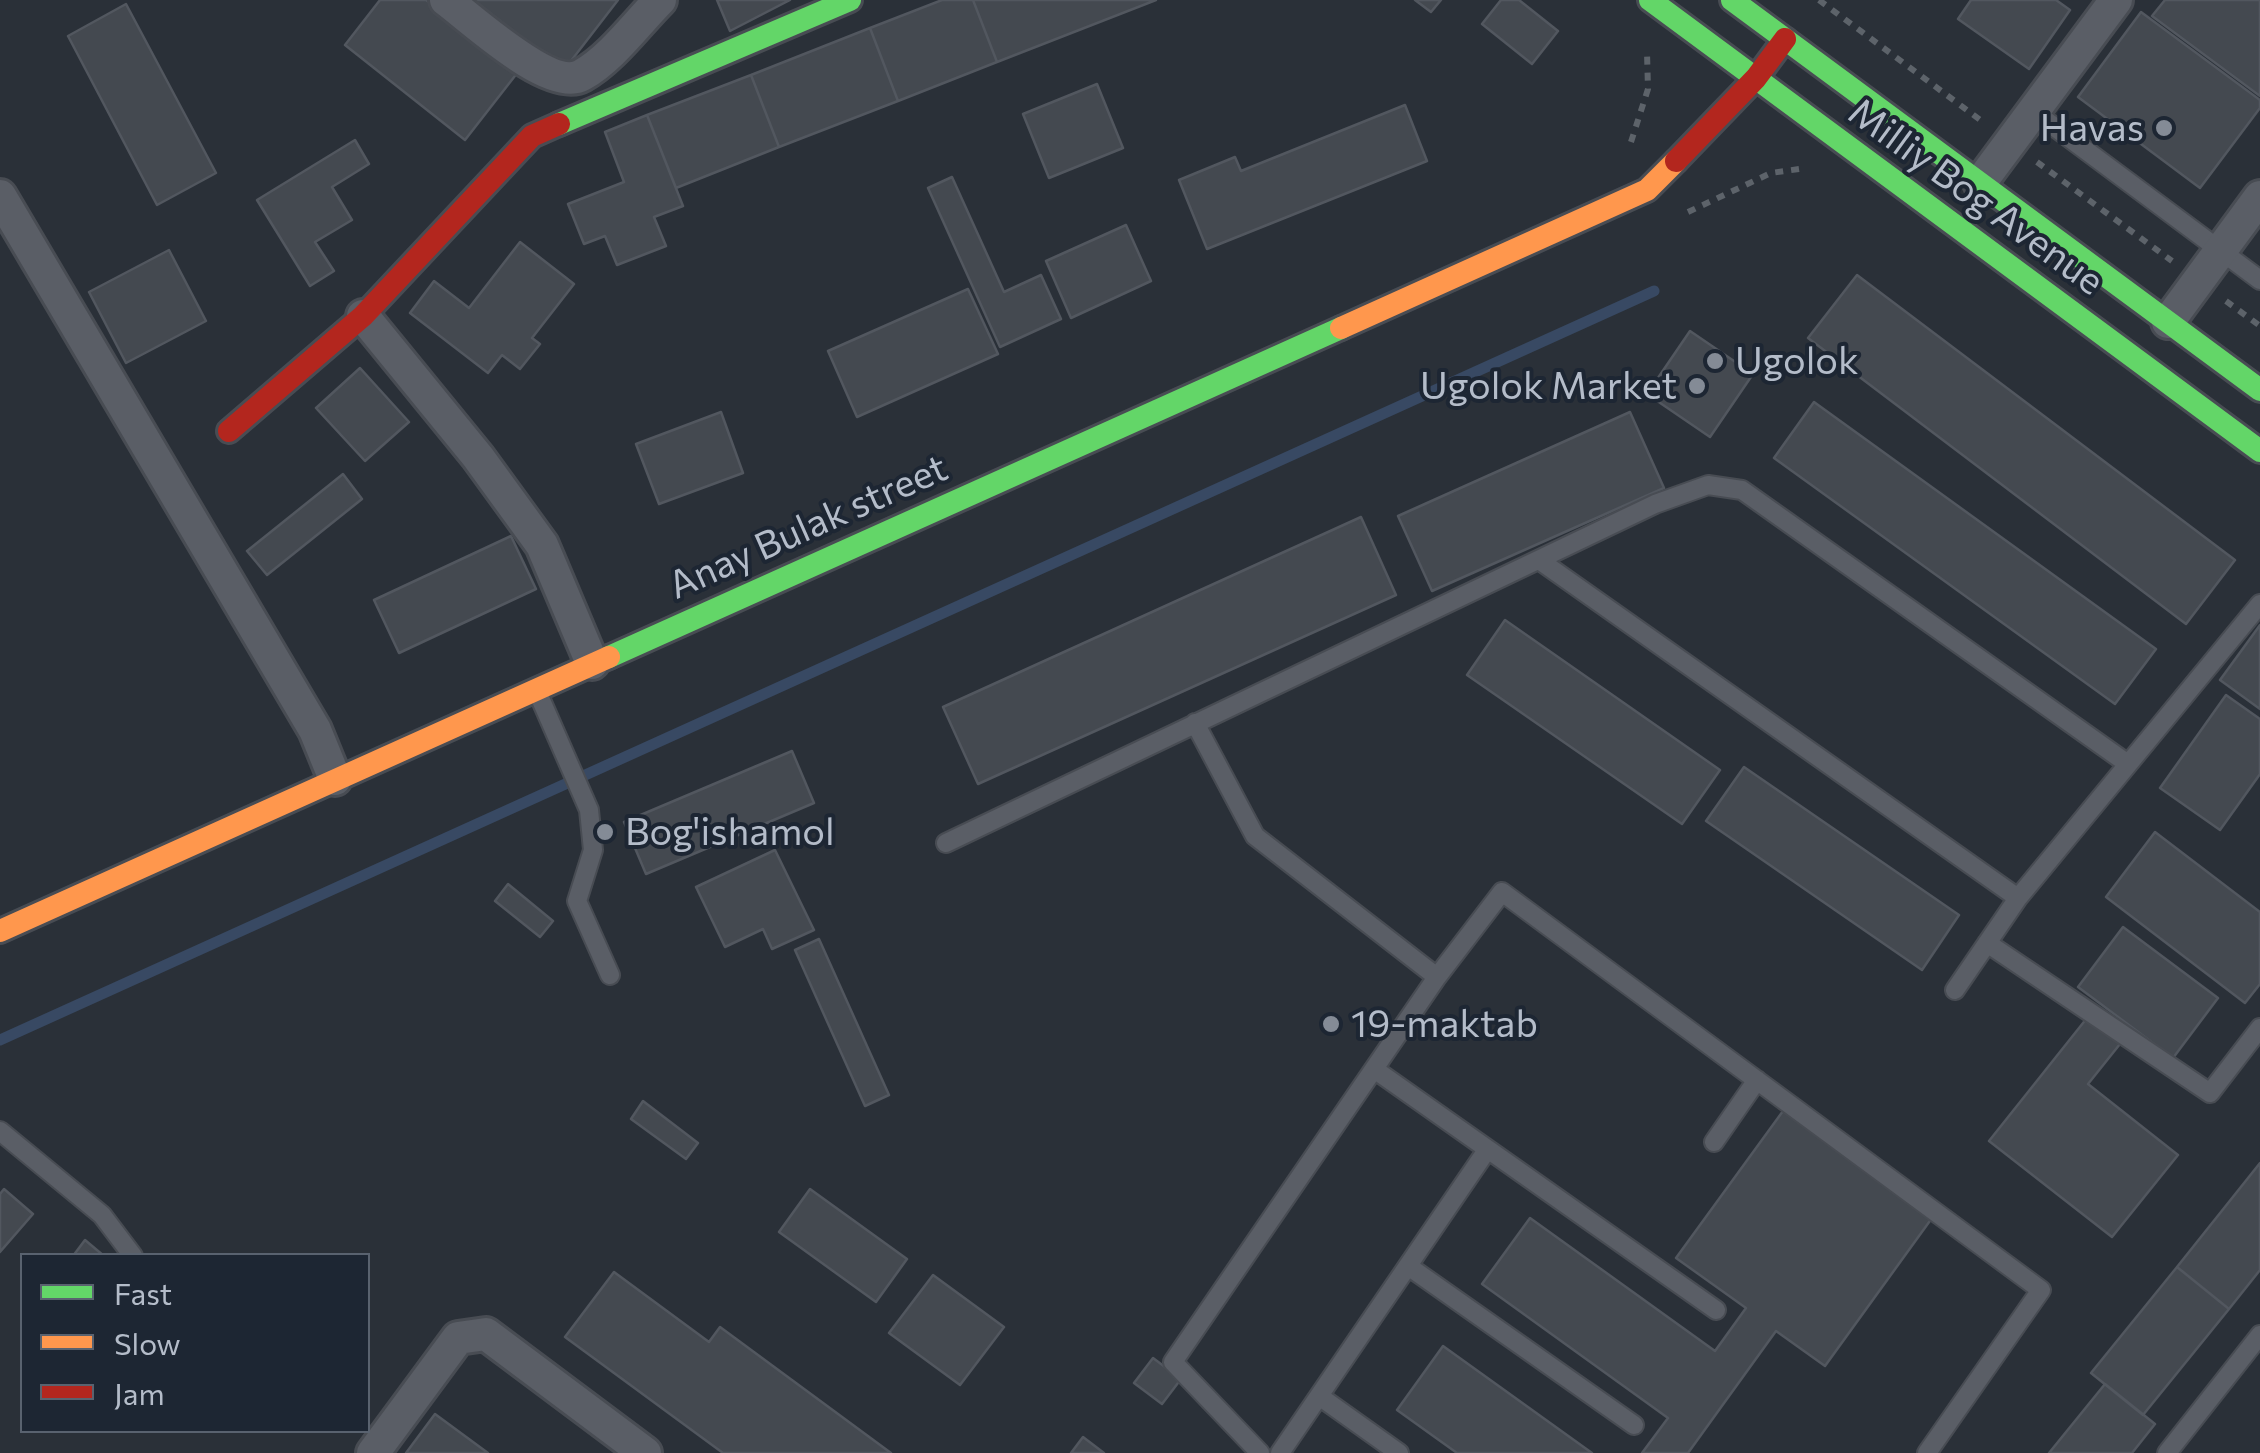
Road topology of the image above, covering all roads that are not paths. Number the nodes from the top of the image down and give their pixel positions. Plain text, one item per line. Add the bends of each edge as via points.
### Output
1 (446, 0) edge
2 (660, 0) edge
3 (850, 0) edge
4 (1650, 0) edge
5 (1732, 0) edge
6 (2116, 0) edge
7 (1786, 39) junction
8 (1756, 78) junction
9 (2033, 111) junction
10 (1980, 183) junction
11 (0, 196) edge
12 (2260, 197) edge
13 (2221, 251) junction
14 (2260, 280) edge
15 (364, 316) junction
16 (2168, 322) junction
17 (2260, 390) edge
18 (229, 431) dead end
19 (2260, 451) edge
20 (1539, 560) junction
21 (2260, 604) edge
22 (592, 663) junction
23 (536, 689) junction
24 (1195, 724) junction
25 (2128, 764) junction
26 (335, 780) junction
27 (946, 842) dead end
28 (2018, 898) junction
29 (0, 931) edge
30 (1988, 943) junction
31 (610, 975) dead end
32 (1437, 977) junction
33 (1955, 990) dead end
34 (2260, 1028) edge
35 (1374, 1069) junction
36 (1757, 1080) junction
37 (0, 1131) edge
38 (1714, 1142) dead end
39 (1487, 1150) junction
40 (131, 1253) edge
41 (1408, 1266) junction
42 (1716, 1310) dead end
43 (2260, 1334) edge
44 (1319, 1396) junction
45 (1634, 1426) dead end
46 (373, 1453) edge
47 (645, 1453) edge
48 (1260, 1453) edge
49 (1280, 1453) edge
50 (1399, 1453) edge
51 (1926, 1453) edge
52 (2168, 1453) edge

1 - 2 street via 544,73 566,81 583,75
3 - 15 main road via 532,136
4 - 8 main road, Milliy Bog Avenue
5 - 7 main road, Milliy Bog Avenue
6 - 9 street
7 - 8 main road
7 - 10 main road, Milliy Bog Avenue
8 - 19 main road, Milliy Bog Avenue
8 - 22 main road, Anay Bulak street via 1646,190
9 - 10 street
9 - 13 lane
10 - 16 main road, Milliy Bog Avenue
11 - 26 street via 315,730
12 - 13 street
13 - 14 lane
13 - 16 street
15 - 18 main road
15 - 22 street via 542,545
16 - 17 main road, Milliy Bog Avenue
20 - 24 lane
20 - 25 lane via 1708,485 1742,490
20 - 28 lane
21 - 25 lane
22 - 23 main road, Anay Bulak street
23 - 26 main road, Anay Bulak street
23 - 31 lane via 589,810 593,850 578,901
24 - 27 lane
24 - 32 lane via 1255,836
25 - 28 lane
26 - 29 main road, Anay Bulak street
28 - 30 lane
30 - 33 lane
30 - 34 lane via 2210,1093
32 - 35 lane
32 - 36 lane via 1502,892
35 - 39 lane
35 - 48 lane via 1173,1362
36 - 38 lane
36 - 51 lane via 2041,1290
37 - 40 lane via 102,1214
39 - 41 lane
39 - 42 lane
41 - 44 lane
41 - 45 lane
43 - 52 lane
44 - 49 lane
44 - 50 lane
46 - 47 street via 458,1338 486,1334

